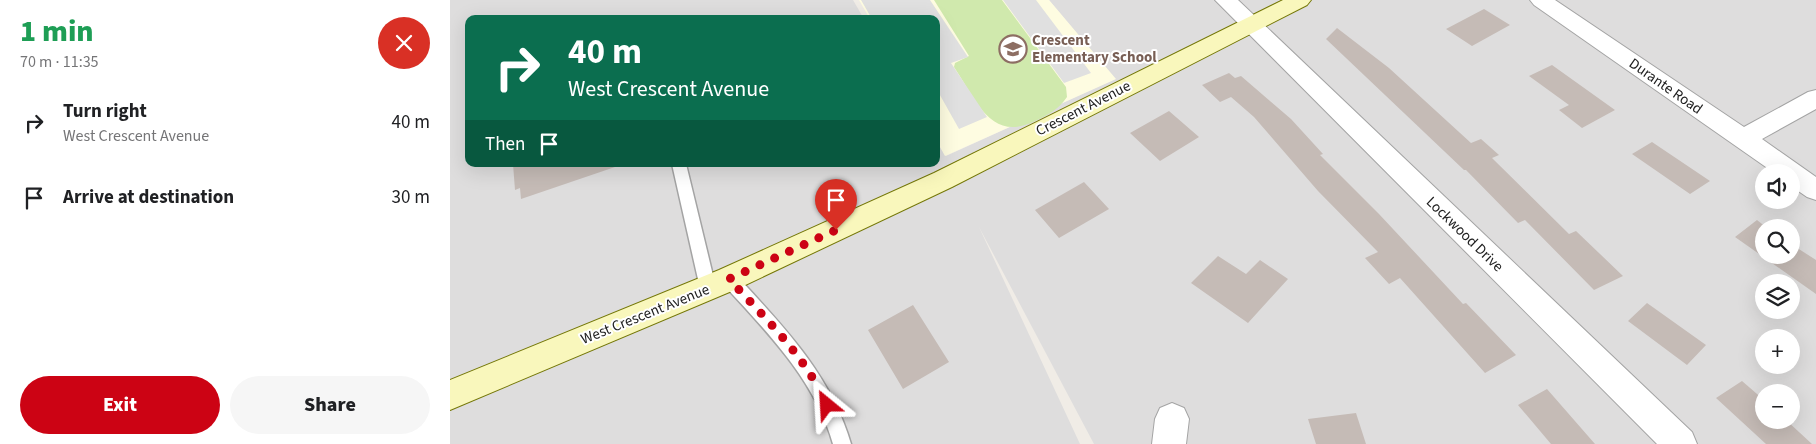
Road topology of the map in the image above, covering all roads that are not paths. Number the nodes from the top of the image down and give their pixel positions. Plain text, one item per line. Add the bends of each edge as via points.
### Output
1 (1226, 0) edge
2 (1300, 0) edge
3 (1541, 0) edge
4 (1250, 24) junction
5 (1816, 98) edge
6 (1743, 139) junction
7 (974, 164) joint
8 (1778, 164) edge
9 (680, 167) edge
10 (1800, 179) edge
11 (1816, 190) edge
12 (719, 283) junction
13 (450, 394) edge
14 (842, 444) edge
15 (1680, 444) edge

1 - 4 street, Lockwood Drive
2 - 4 main road, Crescent Avenue
3 - 6 street, Durante Road
4 - 7 main road, Crescent Avenue
4 - 15 street, Lockwood Drive
5 - 6 street
6 - 8 street, Durante Road
7 - 12 main road, West Crescent Avenue
9 - 12 lane
10 - 11 street, Durante Road
12 - 13 main road, West Crescent Avenue
12 - 14 lane via 785,340 820,389

